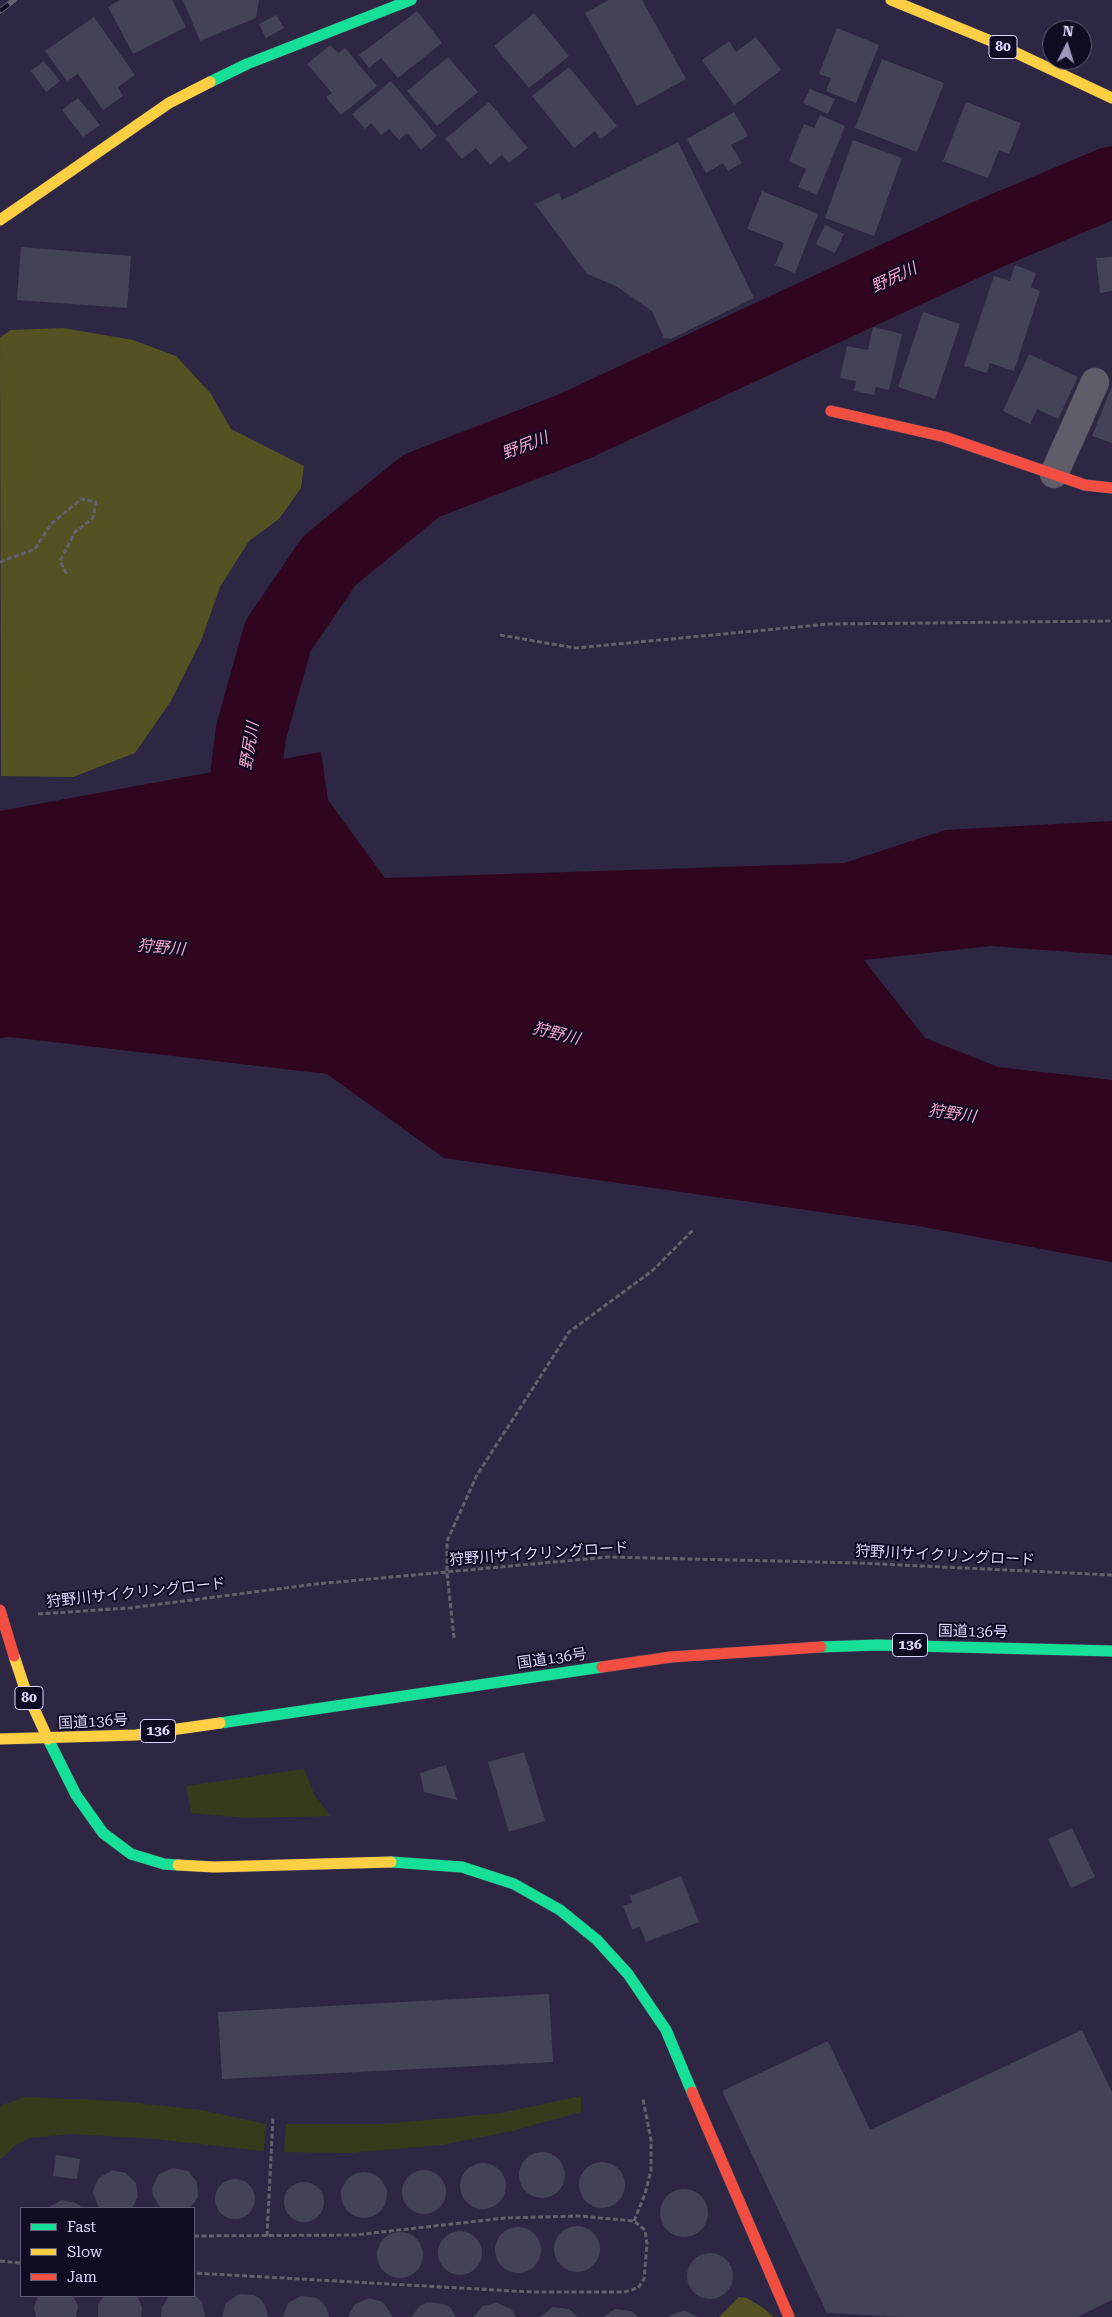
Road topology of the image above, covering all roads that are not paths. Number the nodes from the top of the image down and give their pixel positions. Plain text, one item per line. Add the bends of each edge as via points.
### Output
1 (411, 0) edge
2 (891, 0) edge
3 (1112, 98) edge
4 (0, 220) edge
5 (1095, 382) dead end
6 (831, 411) dead end
7 (1054, 474) junction
8 (1112, 488) edge
9 (0, 1610) edge
10 (1112, 1651) edge
11 (0, 1739) edge
12 (48, 1739) junction
13 (789, 2317) edge

1 - 4 main road via 247,64 169,103
2 - 3 main road, 80 via 991,41
5 - 7 street
6 - 7 main road via 946,438
7 - 8 main road via 1085,485
9 - 12 main road, 80, bridge via 25,1688
10 - 12 main road, 国道136号 / 136 via 876,1645 671,1657 136,1735
11 - 12 main road, 国道136号 / 136
12 - 13 main road via 76,1795 103,1833 131,1854 164,1864 214,1867 408,1862 462,1867 514,1884 560,1910 597,1940 628,1974 666,2030

